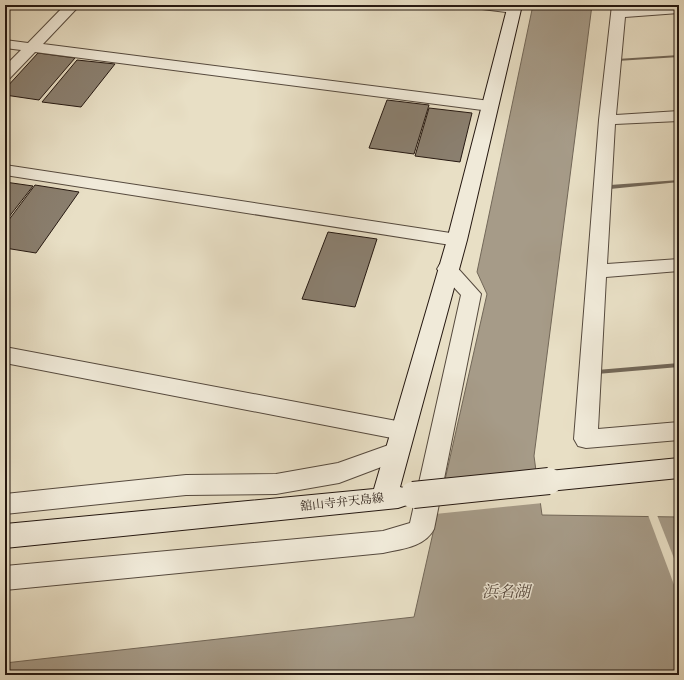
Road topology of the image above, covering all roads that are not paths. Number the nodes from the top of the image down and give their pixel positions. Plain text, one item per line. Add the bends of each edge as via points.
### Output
1 (73, 5) edge
2 (482, 5) edge
3 (515, 7) edge
4 (618, 9) edge
5 (679, 9) edge
6 (5, 44) edge
7 (32, 47) junction
8 (5, 75) edge
9 (490, 106) junction
10 (679, 116) edge
11 (607, 120) junction
12 (5, 170) edge
13 (457, 240) junction
14 (679, 265) edge
15 (447, 269) junction
16 (598, 272) junction
17 (5, 355) edge
18 (679, 431) edge
19 (399, 441) junction
20 (679, 468) edge
21 (384, 498) junction
22 (5, 504) edge
23 (5, 536) edge
24 (5, 578) edge

1 - 7 street
2 - 3 street
3 - 9 street
4 - 5 street
4 - 11 street
6 - 7 street
7 - 8 street
7 - 9 street
9 - 13 street
10 - 11 street
11 - 16 street
12 - 13 street
13 - 15 street
14 - 16 street
15 - 19 street
15 - 24 street via 471,294 421,529 412,535 383,542
16 - 18 street via 586,439
17 - 19 street
19 - 21 street
19 - 22 street via 339,473 276,484 186,485
20 - 21 street, 舘山寺弁天島線, bridge
21 - 23 street, 舘山寺弁天島線

